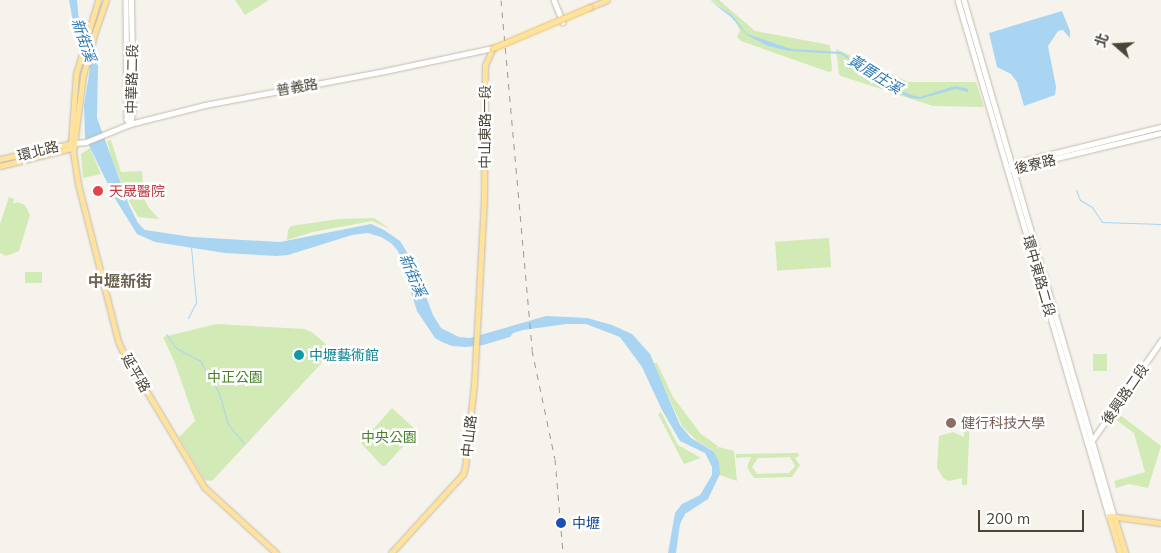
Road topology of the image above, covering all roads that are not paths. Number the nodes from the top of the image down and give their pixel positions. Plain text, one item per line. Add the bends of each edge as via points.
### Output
1 (98, 0) edge
2 (106, 0) edge
3 (126, 0) edge
4 (132, 0) edge
5 (554, 0) edge
6 (607, 0) edge
7 (958, 0) edge
8 (964, 0) edge
9 (563, 22) dead end
10 (493, 48) junction
11 (130, 124) junction
12 (1161, 127) edge
13 (1161, 133) edge
14 (74, 146) junction
15 (0, 160) edge
16 (1012, 163) junction
17 (0, 166) edge
18 (1010, 170) junction
19 (1161, 341) edge
20 (476, 351) joint
21 (1092, 441) junction
22 (1088, 445) junction
23 (1111, 516) junction
24 (1161, 523) edge
25 (276, 553) edge
26 (391, 553) edge
27 (1120, 553) edge
28 (1125, 553) edge

1 - 14 main road, 延平路 via 76,74
2 - 14 main road, 延平路 via 83,76
3 - 11 street, 中華路二段 via 127,118
4 - 11 street, 中華路二段 via 133,109
5 - 9 street
6 - 10 main road, bridge
7 - 18 street, 環中東路二段
8 - 16 street, 環中東路二段
10 - 11 street, 普義路 via 211,104
10 - 20 main road, 中山東路一段 via 485,65
11 - 14 street, 普義路
12 - 16 street, 後寮路
13 - 18 street, 後寮路
14 - 15 main road, 環北路
14 - 17 main road, 環北路
14 - 25 main road, 延平路 via 79,188 123,352 204,487
16 - 18 street, 環中東路二段
18 - 21 street, 環中東路二段
18 - 22 street, 環中東路二段
19 - 21 street, 後興路二段
20 - 26 main road, 中山路 via 463,474
21 - 22 street, 後興路二段
21 - 23 street, 環中東路二段
22 - 23 street, 環中東路二段
23 - 24 main road
23 - 27 main road, 環中東路二段
23 - 28 main road, 環中東路二段

